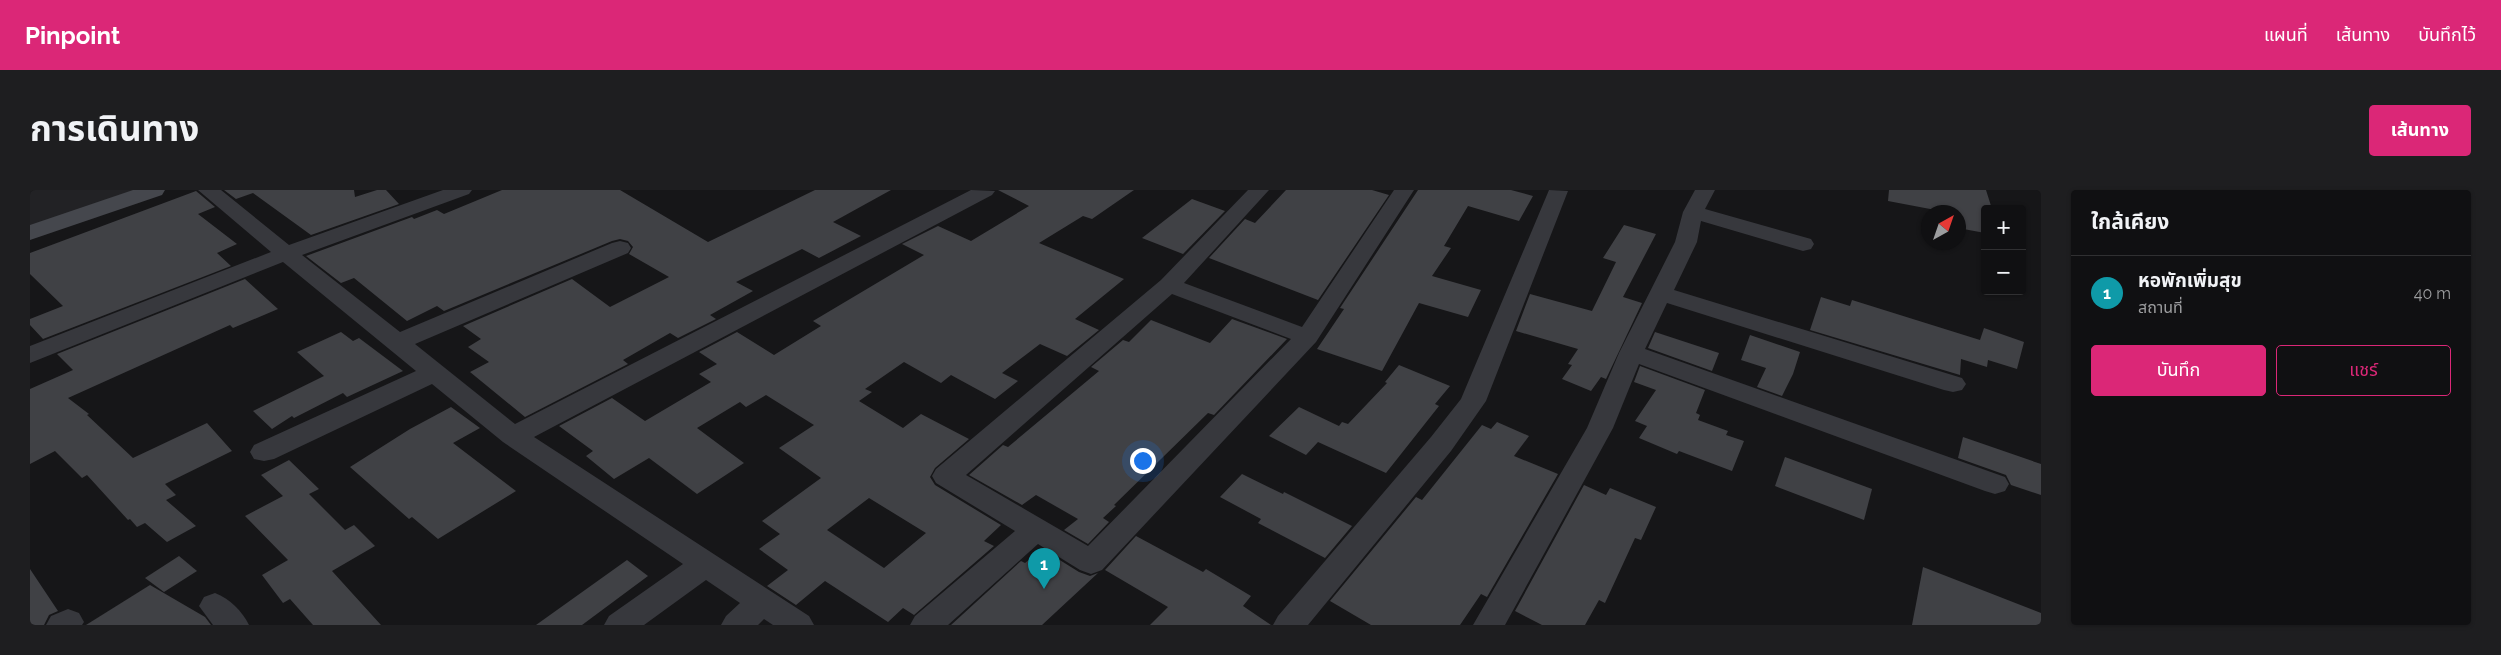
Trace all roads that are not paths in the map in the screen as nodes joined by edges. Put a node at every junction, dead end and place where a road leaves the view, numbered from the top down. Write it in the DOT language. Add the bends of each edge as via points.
graph roads {
  1 [pos="154,190"];
  2 [pos="208,190"];
  3 [pos="462,190"];
  4 [pos="1260,190"];
  5 [pos="1404,190"];
  6 [pos="985,191"];
  7 [pos="1558,191"];
  8 [pos="1699,201"];
  9 [pos="30,233"];
  10 [pos="1803,244"];
  11 [pos="620,248"];
  12 [pos="284,254"];
  13 [pos="1169,285"];
  14 [pos="1659,293"];
  15 [pos="1307,337"];
  16 [pos="398,342"];
  17 [pos="1631,353"];
  18 [pos="30,355"];
  19 [pos="435,372"];
  20 [pos="1953,384"];
  21 [pos="513,436"];
  22 [pos="264,452"];
  23 [pos="1995,484"];
  24 [pos="1036,529"];
  25 [pos="706,564"];
  26 [pos="763,602"];
  27 [pos="620,625"];
  28 [pos="737,625"];
  29 [pos="798,625"];
  30 [pos="926,625"];
  31 [pos="1289,625"];
  32 [pos="1489,625"];
  1 -- 9 [label="main road"];
  2 -- 12 [label="street"];
  3 -- 12 [label="street"];
  4 -- 13 [label="street"];
  5 -- 15 [label="street"];
  6 -- 21 [label="street"];
  7 -- 31 [label="street" via="1473,401 1441,444"];
  8 -- 10 [label="street"];
  8 -- 14 [label="street" via="1686,242"];
  11 -- 16 [label="street"];
  12 -- 16 [label="street"];
  12 -- 18 [label="street"];
  13 -- 15 [label="street"];
  13 -- 24 [label="street" via="946,476"];
  14 -- 17 [label="street"];
  14 -- 20 [label="street"];
  15 -- 24 [label="street" via="1090,562"];
  16 -- 19 [label="street"];
  17 -- 23 [label="street"];
  17 -- 32 [label="street" via="1600,428"];
  19 -- 21 [label="street"];
  19 -- 22 [label="street"];
  21 -- 25 [label="street"];
  24 -- 30 [label="street"];
  25 -- 26 [label="street"];
  25 -- 27 [label="street"];
  26 -- 28 [label="street"];
  26 -- 29 [label="street"];
}
